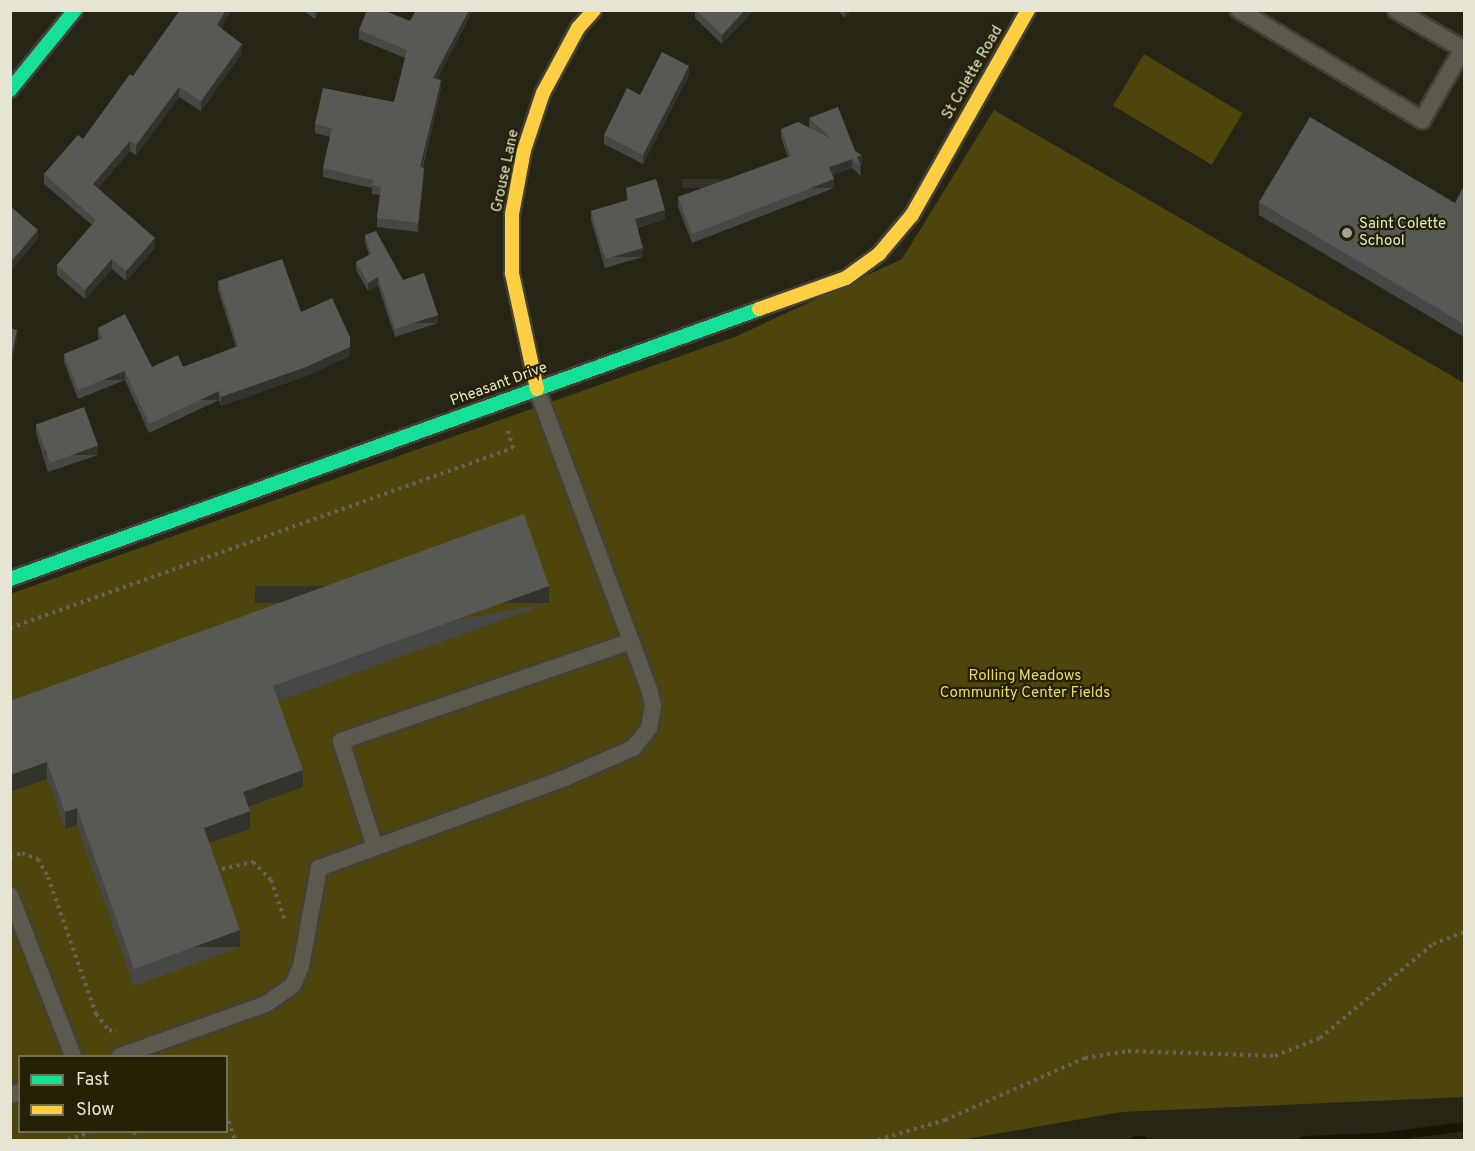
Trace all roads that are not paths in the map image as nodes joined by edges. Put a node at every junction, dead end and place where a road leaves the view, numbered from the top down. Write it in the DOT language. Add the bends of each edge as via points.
graph roads {
  1 [pos="75,10"];
  2 [pos="594,10"];
  3 [pos="1028,10"];
  4 [pos="1239,10"];
  5 [pos="1396,10"];
  6 [pos="1464,48"];
  7 [pos="10,90"];
  8 [pos="946,153"];
  9 [pos="537,389"];
  10 [pos="10,579"];
  11 [pos="631,641"];
  12 [pos="375,847"];
  13 [pos="10,895"];
  14 [pos="73,1055"];
  15 [pos="123,1055"];
  1 -- 7 [label="street"];
  2 -- 9 [label="street, Grouse Lane" via="578,28 543,93 524,150 512,214 512,273"];
  3 -- 8 [label="street, St Colette Road"];
  4 -- 6 [label="lane" via="1422,120"];
  5 -- 6 [label="lane"];
  8 -- 9 [label="street, Pheasant Drive" via="912,214 879,254 846,278"];
  9 -- 10 [label="street, Pheasant Drive"];
  9 -- 11 [label="lane"];
  11 -- 12 [label="lane" via="653,706 649,728 633,748 565,778"];
  11 -- 12 [label="lane" via="341,741"];
  12 -- 15 [label="lane" via="319,868 301,966 293,985 266,1004"];
  13 -- 14 [label="lane"];
}
